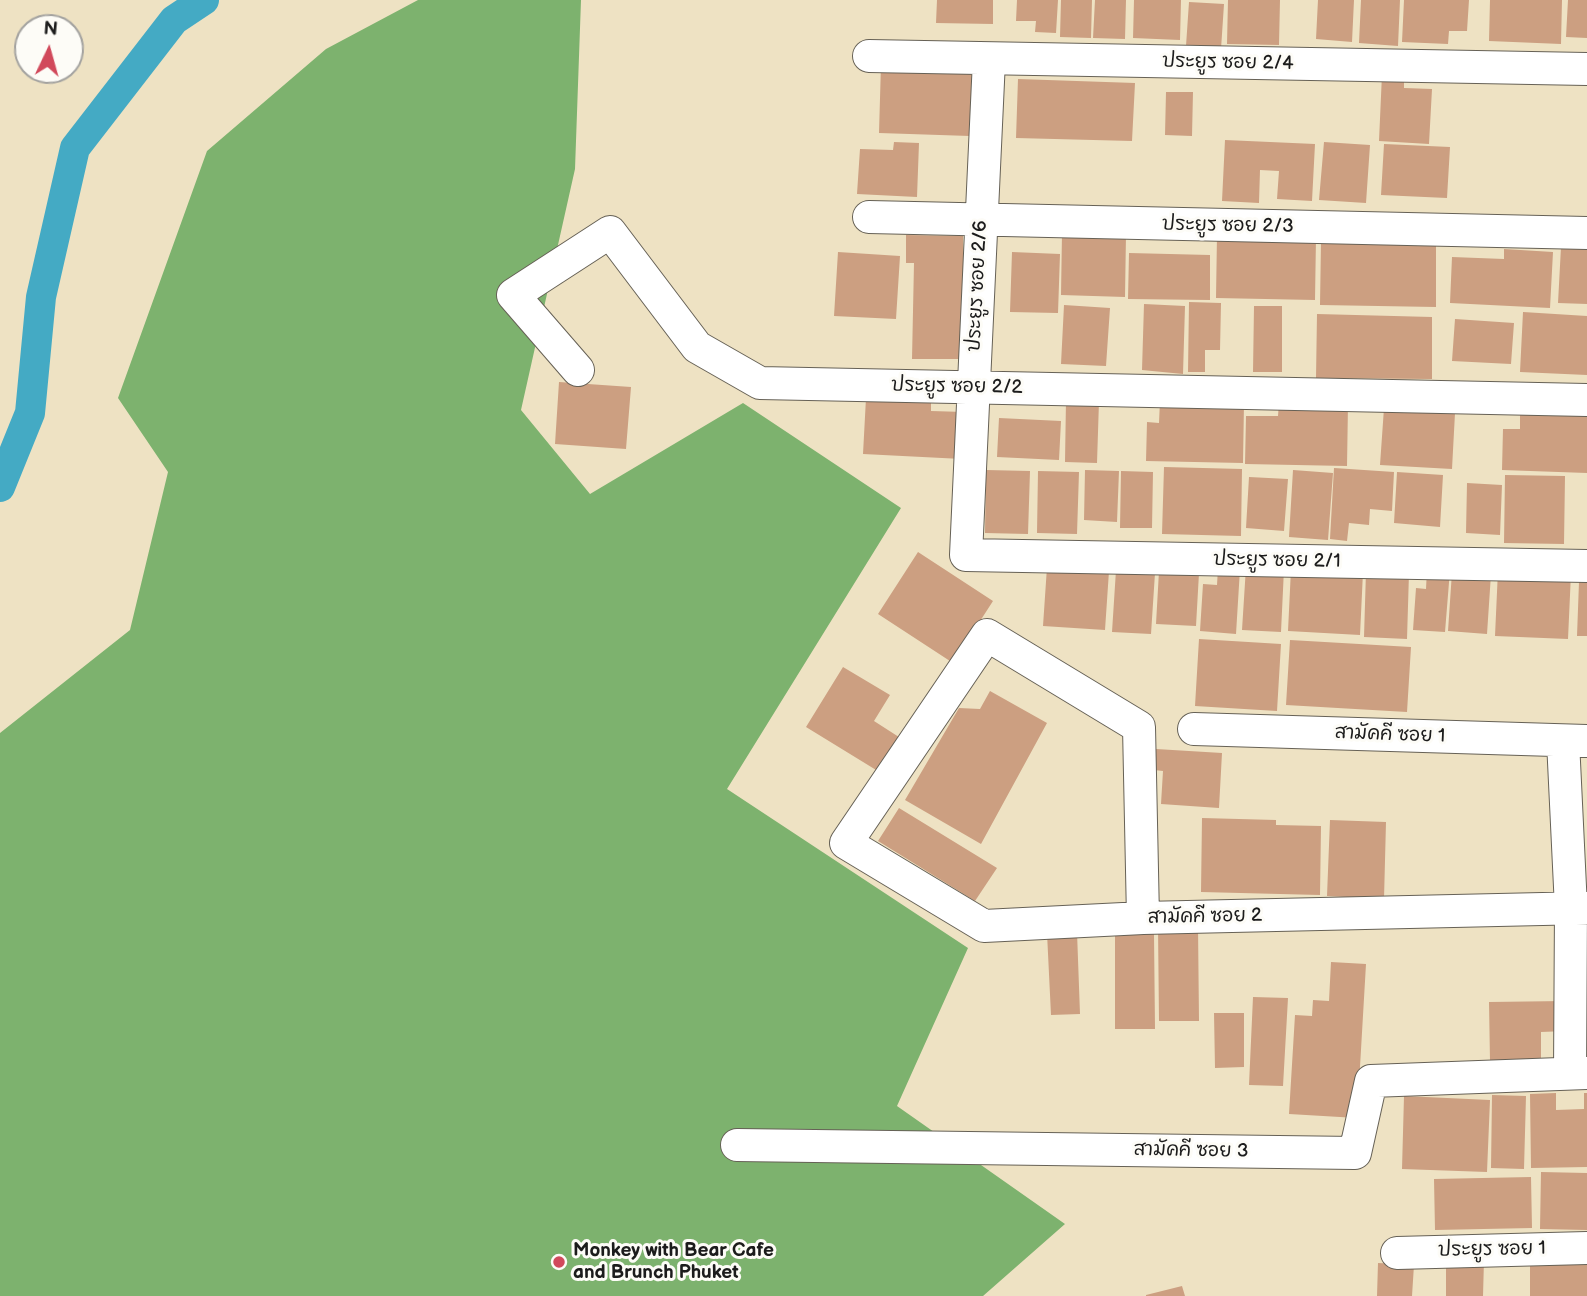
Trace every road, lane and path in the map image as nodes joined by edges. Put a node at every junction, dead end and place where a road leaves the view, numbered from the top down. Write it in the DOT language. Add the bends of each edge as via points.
graph roads {
  1 [pos="869,56"];
  2 [pos="989,60"];
  3 [pos="1587,69"];
  4 [pos="869,217"];
  5 [pos="981,221"];
  6 [pos="1587,233"];
  7 [pos="578,370"];
  8 [pos="972,388"];
  9 [pos="1587,400"];
  10 [pos="966,555"];
  11 [pos="1587,566"];
  12 [pos="1194,729"];
  13 [pos="1575,741"];
  14 [pos="1579,908"];
  15 [pos="1143,918"];
  16 [pos="1579,1073"];
  17 [pos="737,1145"];
  18 [pos="1587,1248"];
  19 [pos="1397,1253"];
  1 -- 2 [label="street, ประยูร ซอย 2/4"];
  2 -- 3 [label="street, ประยูร ซอย 2/4"];
  2 -- 5 [label="street, ประยูร ซอย 2/6"];
  4 -- 5 [label="street, ประยูร ซอย 2/3"];
  5 -- 6 [label="street, ประยูร ซอย 2/3"];
  5 -- 8 [label="street, ประยูร ซอย 2/6"];
  7 -- 8 [label="street, ประยูร ซอย 2/2" via="513,295 610,232 696,347 761,383"];
  8 -- 9 [label="street, ประยูร ซอย 2/2"];
  8 -- 10 [label="street, ประยูร ซอย 2/6"];
  10 -- 11 [label="street, ประยูร ซอย 2/1"];
  12 -- 13 [label="street, สามัคคี ซอย 1"];
  13 -- 14 [label="street"];
  14 -- 15 [label="street, สามัคคี ซอย 2"];
  14 -- 16 [label="street"];
  15 -- 15 [label="street, สามัคคี ซอย 2" via="984,926 846,843 986,635 1139,727"];
  16 -- 17 [label="street, สามัคคี ซอย 3" via="1371,1081 1355,1153"];
  18 -- 19 [label="street, ประยูร ซอย 1"];
}
